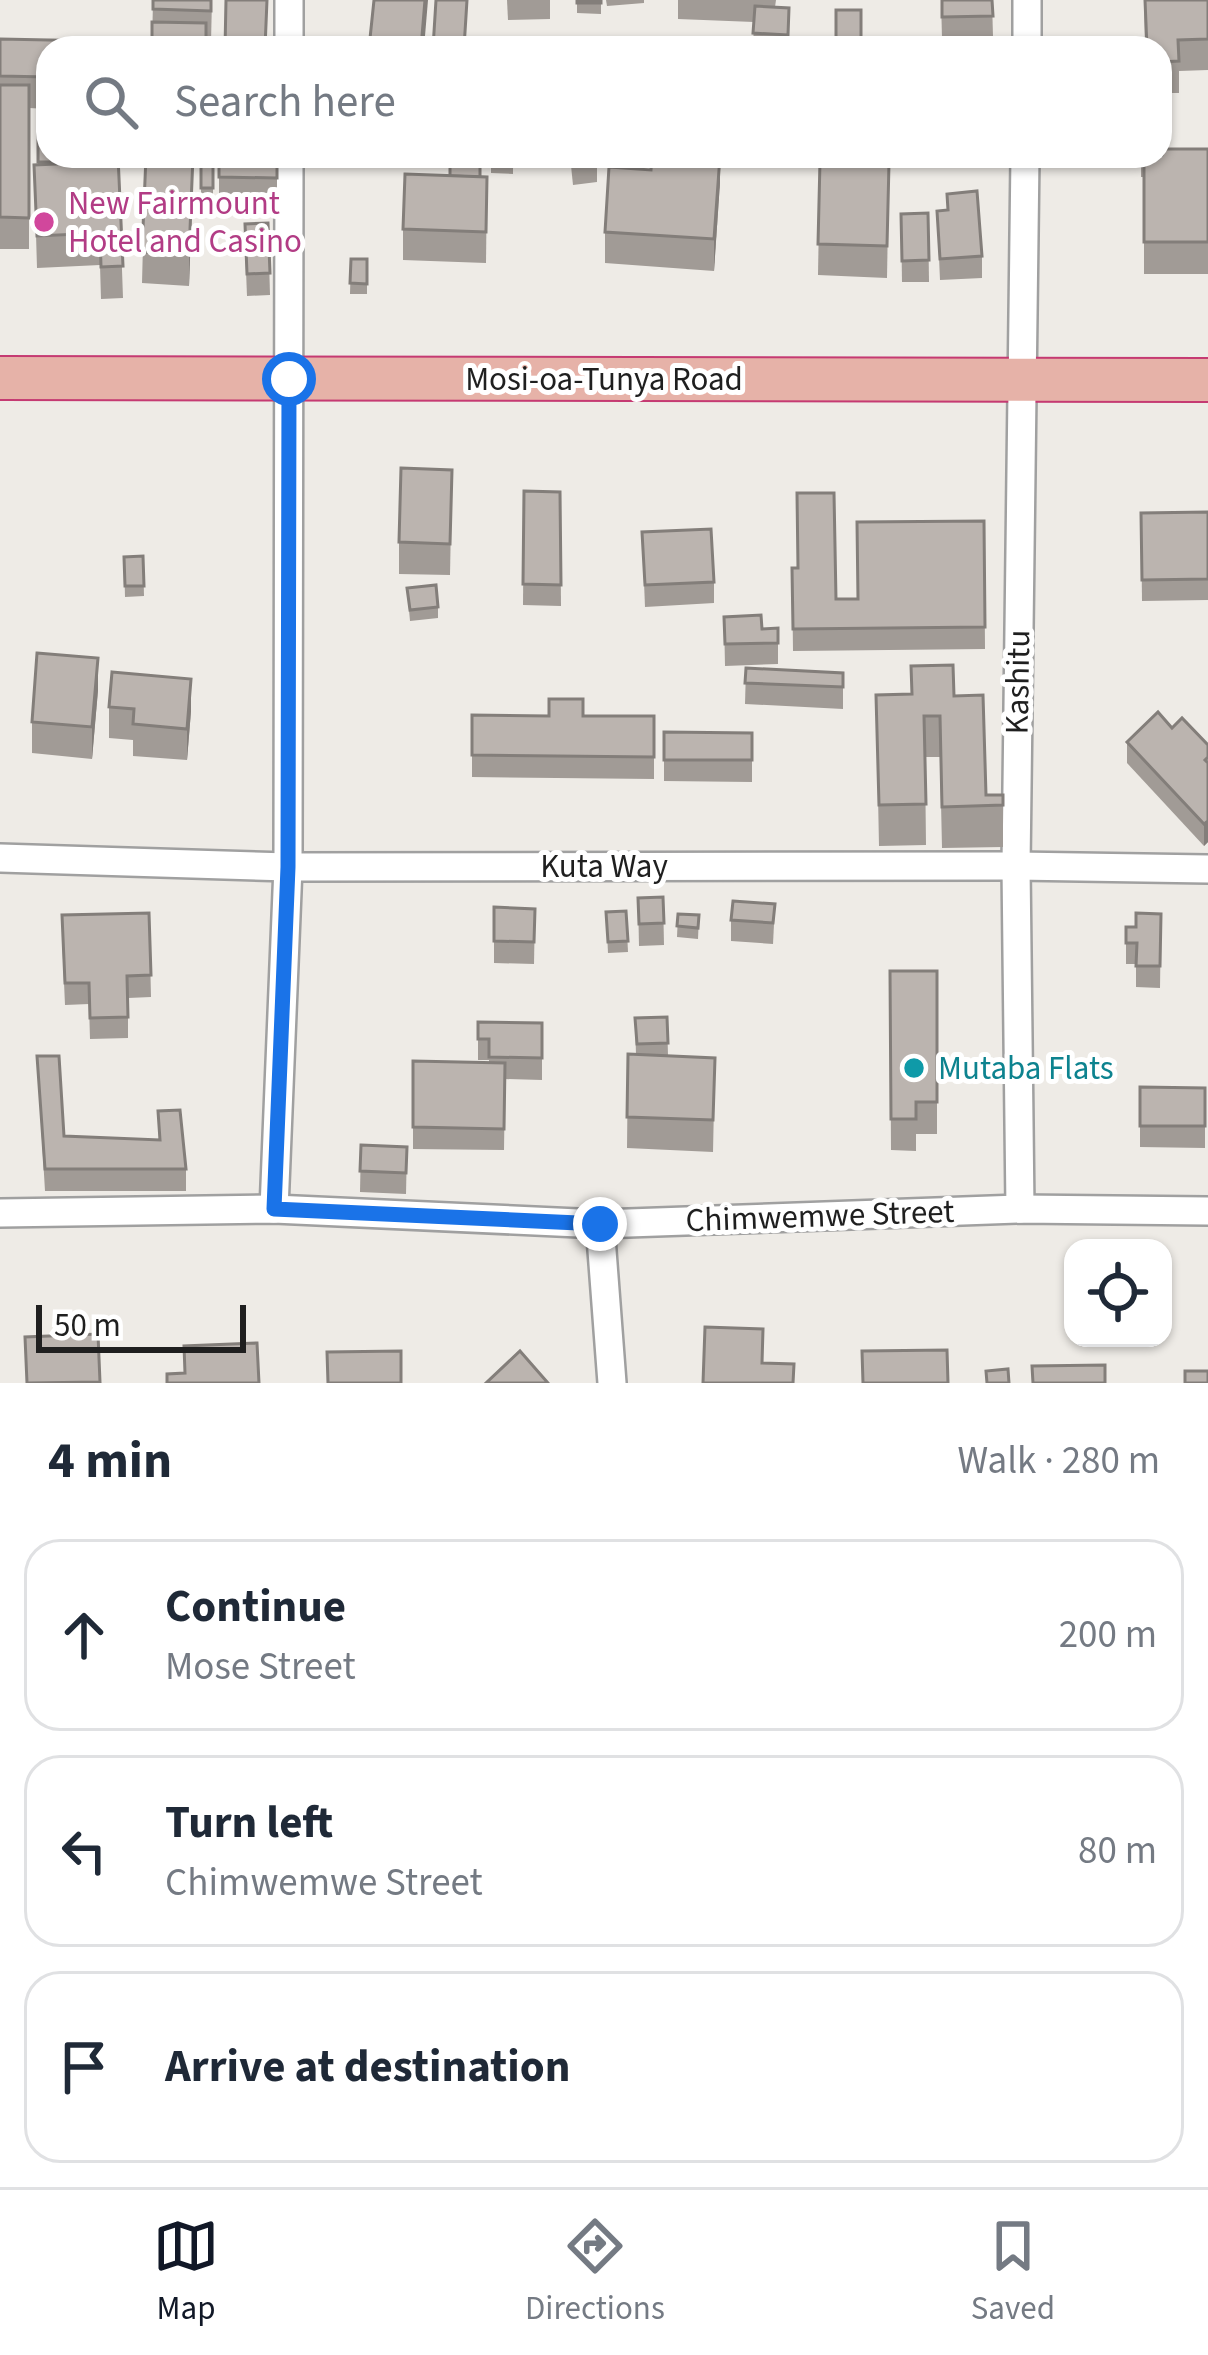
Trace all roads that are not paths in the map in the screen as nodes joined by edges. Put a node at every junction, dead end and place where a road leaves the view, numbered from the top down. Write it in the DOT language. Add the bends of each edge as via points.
graph roads {
  1 [pos="289,0"];
  2 [pos="1027,0"];
  3 [pos="289,36"];
  4 [pos="1027,36"];
  5 [pos="289,168"];
  6 [pos="1025,168"];
  7 [pos="0,378"];
  8 [pos="1022,378"];
  9 [pos="289,379"];
  10 [pos="1208,380"];
  11 [pos="0,858"];
  12 [pos="1016,866"];
  13 [pos="288,867"];
  14 [pos="1208,869"];
  15 [pos="274,1209"];
  16 [pos="1020,1209"];
  17 [pos="1208,1211"];
  18 [pos="0,1214"];
  19 [pos="600,1224"];
  20 [pos="612,1383"];
  1 -- 3 [label="street"];
  2 -- 4 [label="street"];
  5 -- 9 [label="street"];
  6 -- 8 [label="street, Kashitu"];
  7 -- 9 [label="highway, Mosi-oa-Tunya Road"];
  8 -- 9 [label="highway, Mosi-oa-Tunya Road"];
  8 -- 10 [label="highway, Mosi-oa-Tunya Road"];
  8 -- 12 [label="street, Kashitu"];
  9 -- 13 [label="street"];
  11 -- 13 [label="street, Kuta Way"];
  12 -- 13 [label="street, Kuta Way"];
  12 -- 14 [label="street, Kuta Way"];
  12 -- 16 [label="street, Kashitu"];
  13 -- 15 [label="street"];
  15 -- 18 [label="street, Chimwemwe Street"];
  15 -- 19 [label="street, Chimwemwe Street"];
  16 -- 17 [label="street, Chimwemwe Street"];
  16 -- 19 [label="street, Chimwemwe Street"];
  19 -- 20 [label="street"];
}
